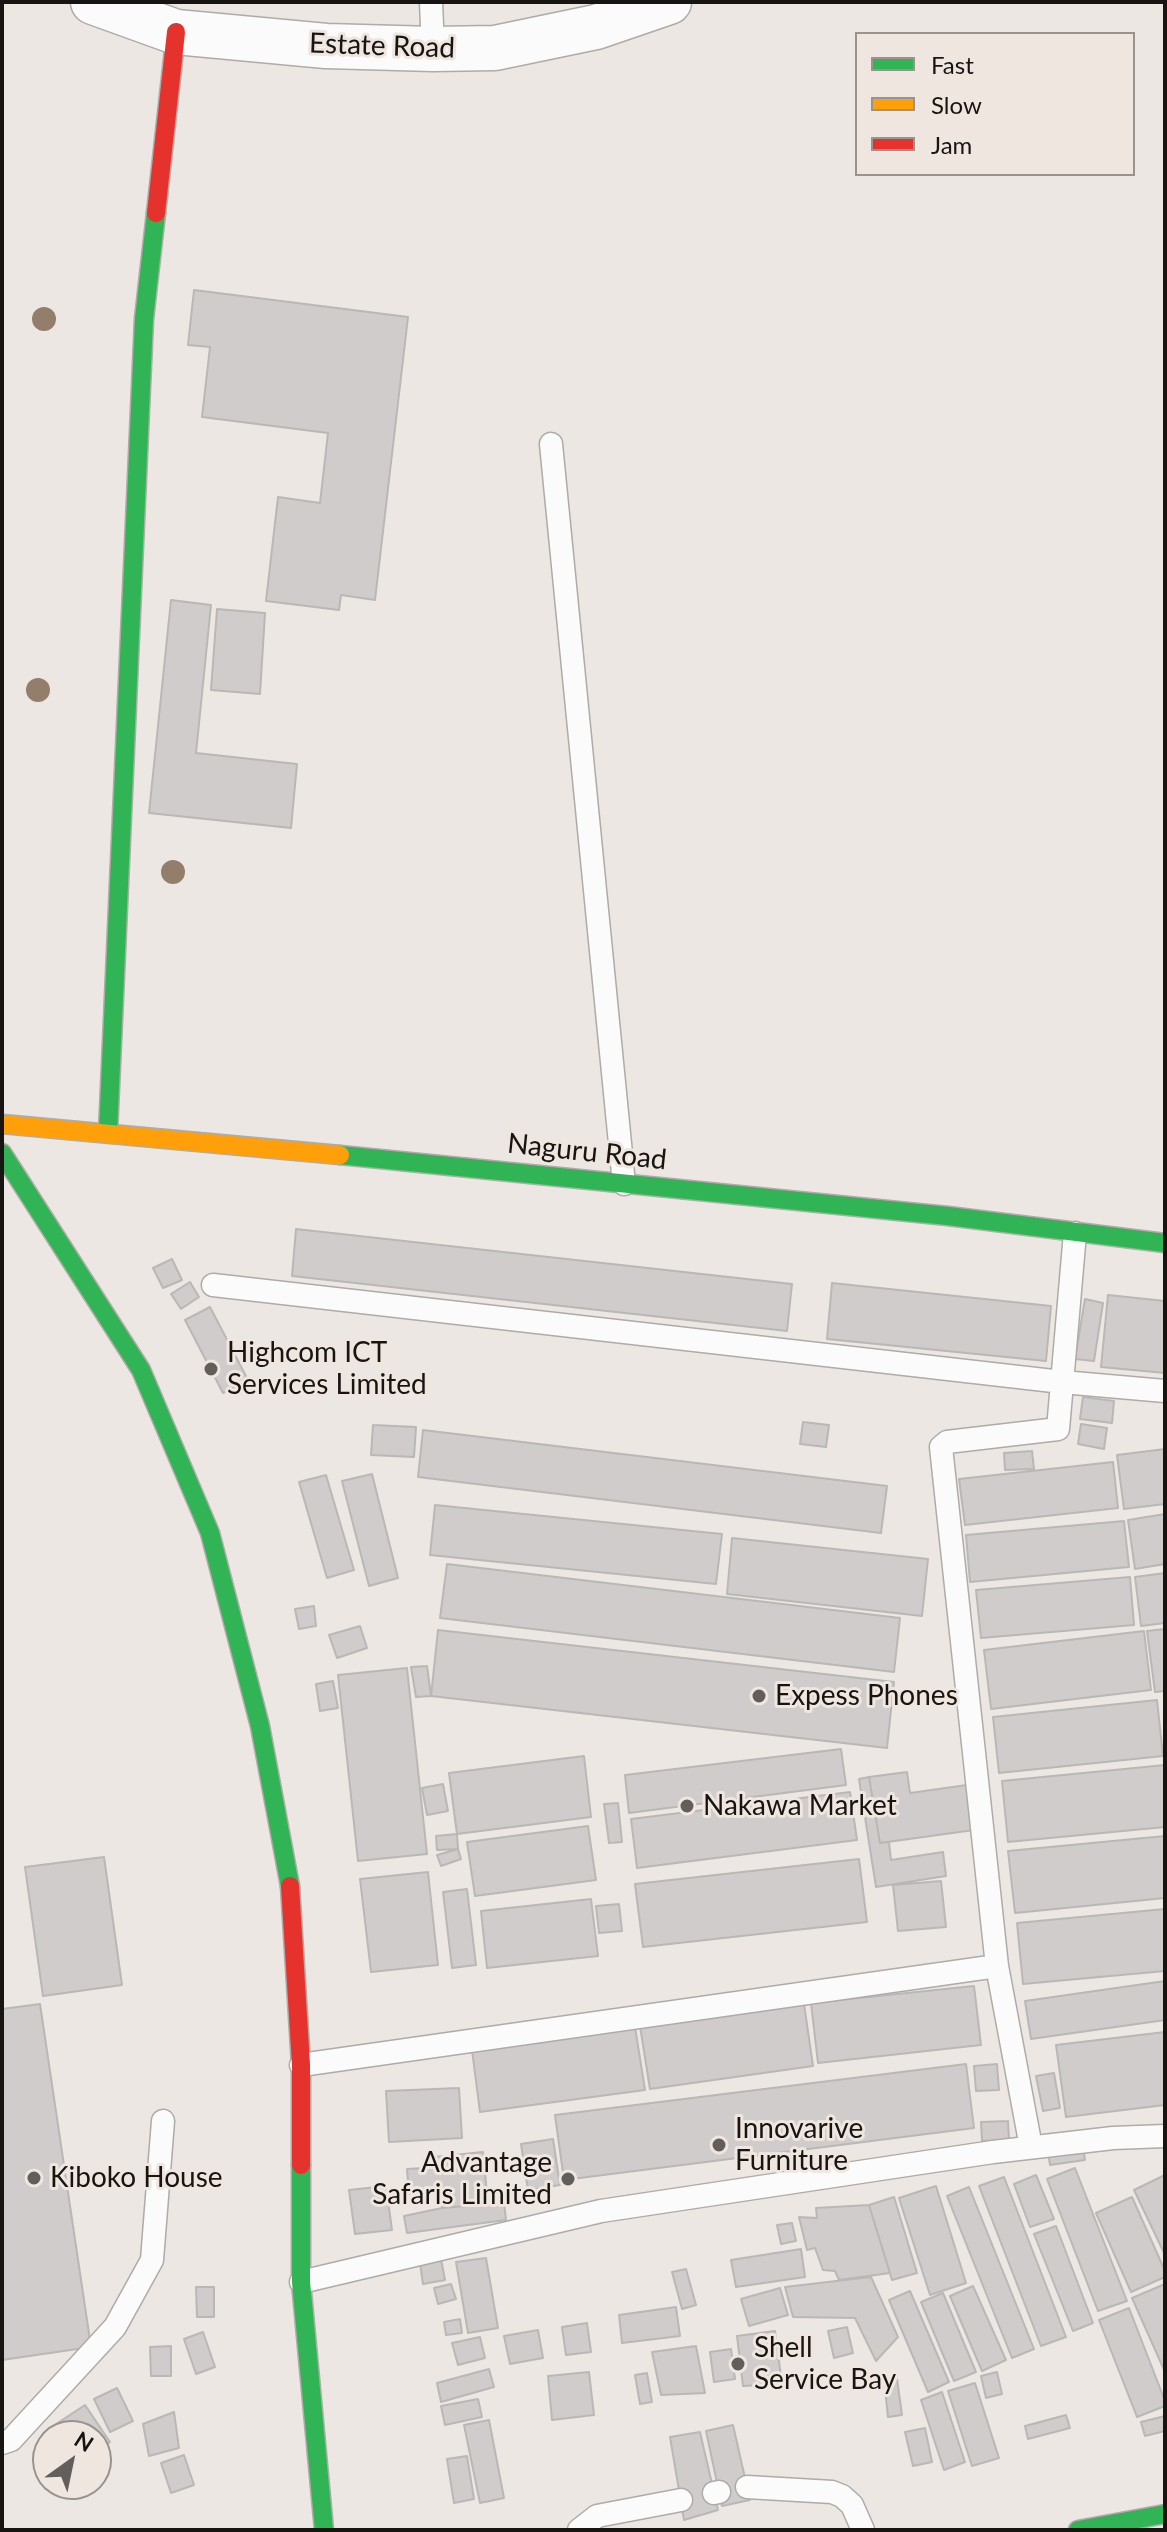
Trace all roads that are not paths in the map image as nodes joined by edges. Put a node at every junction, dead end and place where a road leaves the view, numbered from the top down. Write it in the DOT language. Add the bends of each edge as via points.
graph roads {
  1 [pos="93,2"];
  2 [pos="431,2"];
  3 [pos="669,2"];
  4 [pos="176,32"];
  5 [pos="433,49"];
  6 [pos="551,444"];
  7 [pos="2,1124"];
  8 [pos="108,1132"];
  9 [pos="2,1153"];
  10 [pos="624,1184"];
  11 [pos="1075,1233"];
  12 [pos="1165,1243"];
  13 [pos="213,1285"];
  14 [pos="1062,1382"];
  15 [pos="1165,1391"];
  16 [pos="997,1966"];
  17 [pos="301,2065"];
  18 [pos="163,2121"];
  19 [pos="1165,2136"];
  20 [pos="1031,2147"];
  21 [pos="301,2282"];
  22 [pos="2,2443"];
  23 [pos="747,2487"];
  24 [pos="681,2500"];
  25 [pos="1165,2514"];
  26 [pos="324,2530"];
  27 [pos="579,2530"];
  28 [pos="863,2530"];
  29 [pos="1078,2530"];
  1 -- 4 [label="street, Estate Road"];
  2 -- 5 [label="lane"];
  3 -- 5 [label="street, Estate Road" via="596,27 495,48"];
  4 -- 5 [label="street, Estate Road" via="326,46"];
  4 -- 8 [label="main road" via="144,319"];
  6 -- 10 [label="lane"];
  7 -- 8 [label="main road, Naguru Road"];
  8 -- 10 [label="main road, Naguru Road"];
  9 -- 17 [label="main road" via="141,1370 210,1533 260,1726 290,1887"];
  10 -- 11 [label="main road, Naguru Road"];
  11 -- 12 [label="main road, Naguru Road"];
  11 -- 14 [label="lane"];
  13 -- 14 [label="lane"];
  14 -- 15 [label="lane"];
  14 -- 16 [label="lane" via="1058,1429 947,1442 941,1447"];
  16 -- 17 [label="lane"];
  16 -- 20 [label="lane"];
  17 -- 21 [label="main road"];
  18 -- 22 [label="lane" via="152,2260 115,2327 11,2440"];
  19 -- 20 [label="lane"];
  20 -- 21 [label="lane" via="601,2211"];
  21 -- 26 [label="main road"];
  23 -- 28 [label="lane" via="832,2492 852,2505"];
  24 -- 27 [label="lane" via="597,2516"];
  25 -- 29 [label="main road"];
}
